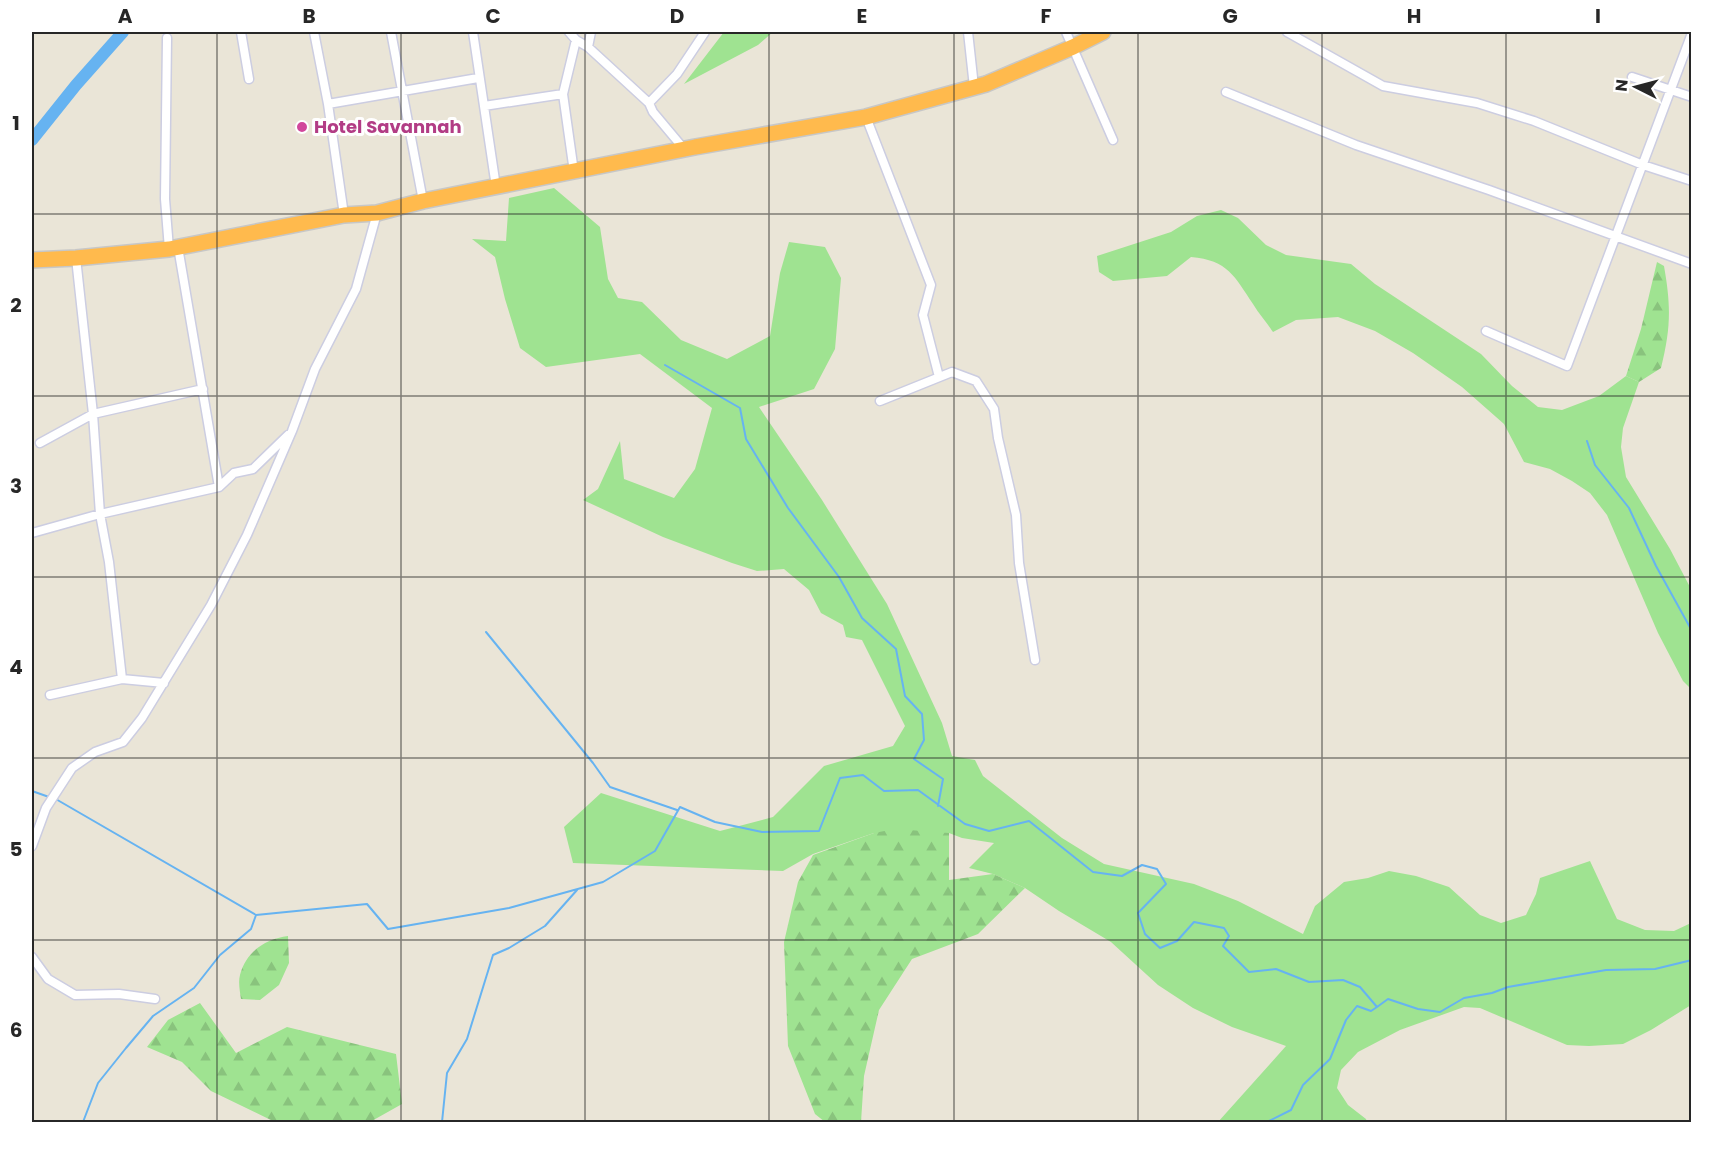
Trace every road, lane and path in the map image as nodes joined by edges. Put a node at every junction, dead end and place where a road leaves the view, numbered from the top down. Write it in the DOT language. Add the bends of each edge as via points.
graph roads {
  1 [pos="241,32"];
  2 [pos="314,32"];
  3 [pos="391,32"];
  4 [pos="473,32"];
  5 [pos="569,32"];
  6 [pos="591,32"];
  7 [pos="705,32"];
  8 [pos="968,32"];
  9 [pos="1066,32"];
  10 [pos="1103,32"];
  11 [pos="1287,32"];
  12 [pos="1692,33"];
  13 [pos="167,38"];
  14 [pos="576,40"];
  15 [pos="588,47"];
  16 [pos="1073,47"];
  17 [pos="1632,77"];
  18 [pos="478,78"];
  19 [pos="249,79"];
  20 [pos="974,87"];
  21 [pos="401,91"];
  22 [pos="1671,91"];
  23 [pos="1226,92"];
  24 [pos="563,94"];
  25 [pos="1692,97"];
  26 [pos="649,103"];
  27 [pos="328,104"];
  28 [pos="484,106"];
  29 [pos="866,117"];
  30 [pos="1113,140"];
  31 [pos="684,150"];
  32 [pos="1643,165"];
  33 [pos="574,172"];
  34 [pos="1692,181"];
  35 [pos="495,187"];
  36 [pos="423,201"];
  37 [pos="377,213"];
  38 [pos="344,215"];
  39 [pos="1615,237"];
  40 [pos="174,248"];
  41 [pos="76,258"];
  42 [pos="32,260"];
  43 [pos="1692,264"];
  44 [pos="1486,331"];
  45 [pos="939,377"];
  46 [pos="203,389"];
  47 [pos="880,401"];
  48 [pos="93,414"];
  49 [pos="292,431"];
  50 [pos="40,442"];
  51 [pos="219,487"];
  52 [pos="100,514"];
  53 [pos="32,533"];
  54 [pos="1035,660"];
  55 [pos="122,679"];
  56 [pos="164,683"];
  57 [pos="50,694"];
  58 [pos="32,846"];
  59 [pos="32,957"];
  60 [pos="154,999"];
  1 -- 19 [label="street"];
  2 -- 27 [label="street"];
  3 -- 21 [label="street"];
  4 -- 18 [label="street"];
  5 -- 14 [label="street"];
  6 -- 15 [label="street"];
  7 -- 26 [label="street" via="677,74"];
  8 -- 20 [label="street"];
  9 -- 16 [label="street"];
  10 -- 16 [label="highway"];
  11 -- 32 [label="street" via="1383,86 1477,103 1534,121"];
  12 -- 22 [label="street"];
  13 -- 40 [label="street" via="165,199"];
  14 -- 15 [label="street"];
  14 -- 24 [label="street"];
  15 -- 26 [label="street"];
  16 -- 20 [label="highway"];
  16 -- 30 [label="street"];
  17 -- 22 [label="street"];
  18 -- 21 [label="street"];
  18 -- 28 [label="street"];
  20 -- 29 [label="highway"];
  21 -- 27 [label="street"];
  21 -- 36 [label="street"];
  22 -- 25 [label="street"];
  22 -- 32 [label="street"];
  23 -- 39 [label="street" via="1356,145 1489,189"];
  24 -- 28 [label="street"];
  24 -- 33 [label="street"];
  26 -- 31 [label="street"];
  27 -- 38 [label="street"];
  28 -- 35 [label="street"];
  29 -- 31 [label="highway"];
  29 -- 45 [label="street" via="932,285 923,315"];
  31 -- 33 [label="highway"];
  32 -- 34 [label="street"];
  32 -- 39 [label="street"];
  33 -- 35 [label="highway"];
  35 -- 36 [label="highway"];
  36 -- 37 [label="highway"];
  37 -- 38 [label="highway"];
  37 -- 49 [label="street" via="356,289 315,369"];
  38 -- 40 [label="highway"];
  39 -- 43 [label="street"];
  39 -- 44 [label="street" via="1568,366"];
  40 -- 41 [label="highway"];
  40 -- 46 [label="street"];
  41 -- 42 [label="highway"];
  41 -- 48 [label="street"];
  45 -- 47 [label="street"];
  45 -- 54 [label="street" via="952,372 976,381 993,409 1016,515 1019,563"];
  46 -- 48 [label="street"];
  46 -- 51 [label="street"];
  48 -- 50 [label="street"];
  48 -- 52 [label="street"];
  49 -- 51 [label="street" via="252,469 234,473"];
  49 -- 56 [label="street" via="247,535"];
  51 -- 52 [label="street"];
  52 -- 53 [label="street"];
  52 -- 55 [label="street"];
  55 -- 56 [label="street"];
  55 -- 57 [label="street"];
  56 -- 58 [label="street" via="123,742 95,752 72,768 46,808"];
  59 -- 60 [label="street" via="48,979 75,995 119,994"];
}
